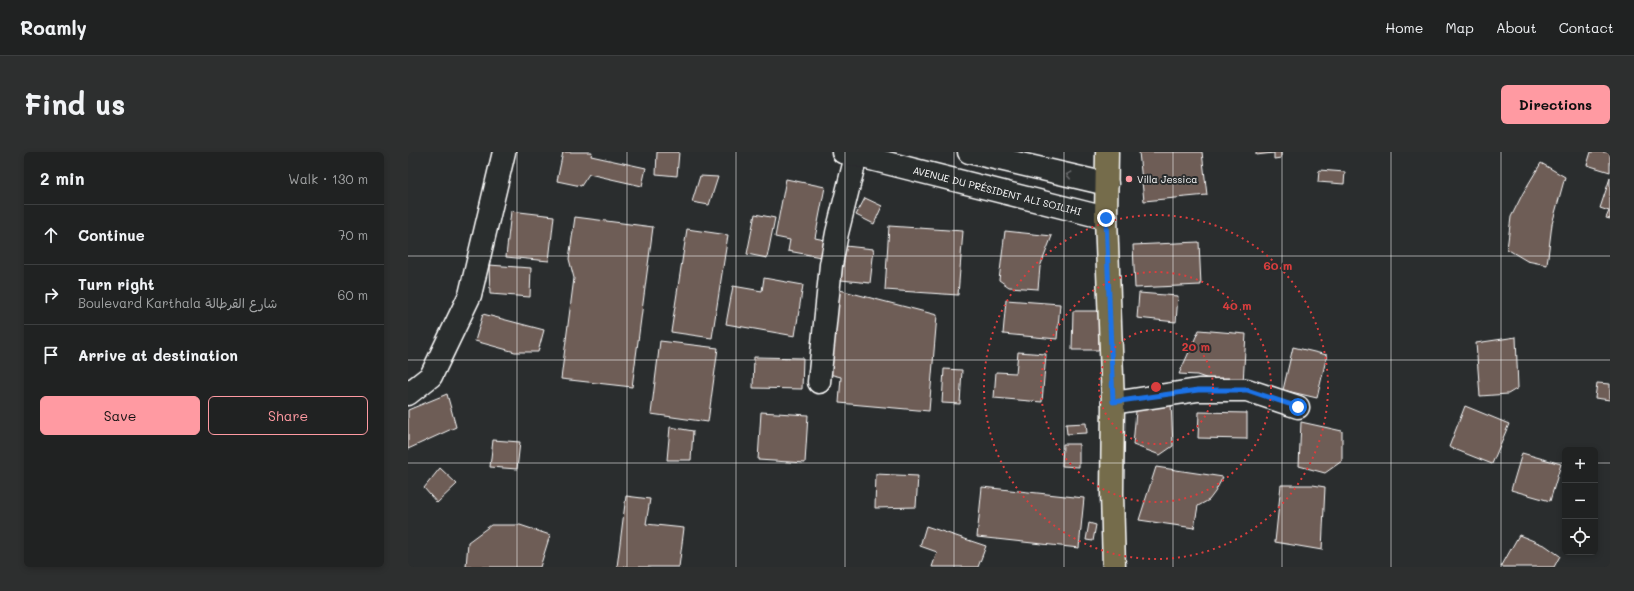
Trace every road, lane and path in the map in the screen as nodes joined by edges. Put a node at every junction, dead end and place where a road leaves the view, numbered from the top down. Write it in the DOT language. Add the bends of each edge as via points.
graph roads {
  1 [pos="504,152"];
  2 [pos="970,152"];
  3 [pos="1107,152"];
  4 [pos="852,153"];
  5 [pos="1107,184"];
  6 [pos="1106,218"];
  7 [pos="819,382"];
  8 [pos="408,394"];
  9 [pos="1113,402"];
  10 [pos="1298,407"];
  11 [pos="1113,565"];
  1 -- 8 [label="street" via="470,295 431,376"];
  5 -- 2 [label="street, one-way"];
  3 -- 5 [label="main road"];
  4 -- 6 [label="street, AVENUE DU PRÉSIDENT ALI SOILIHI"];
  4 -- 7 [label="street" via="828,283"];
  5 -- 6 [label="main road"];
  6 -- 9 [label="main road"];
  9 -- 10 [label="street" via="1198,390 1247,390"];
  9 -- 11 [label="main road"];
}
